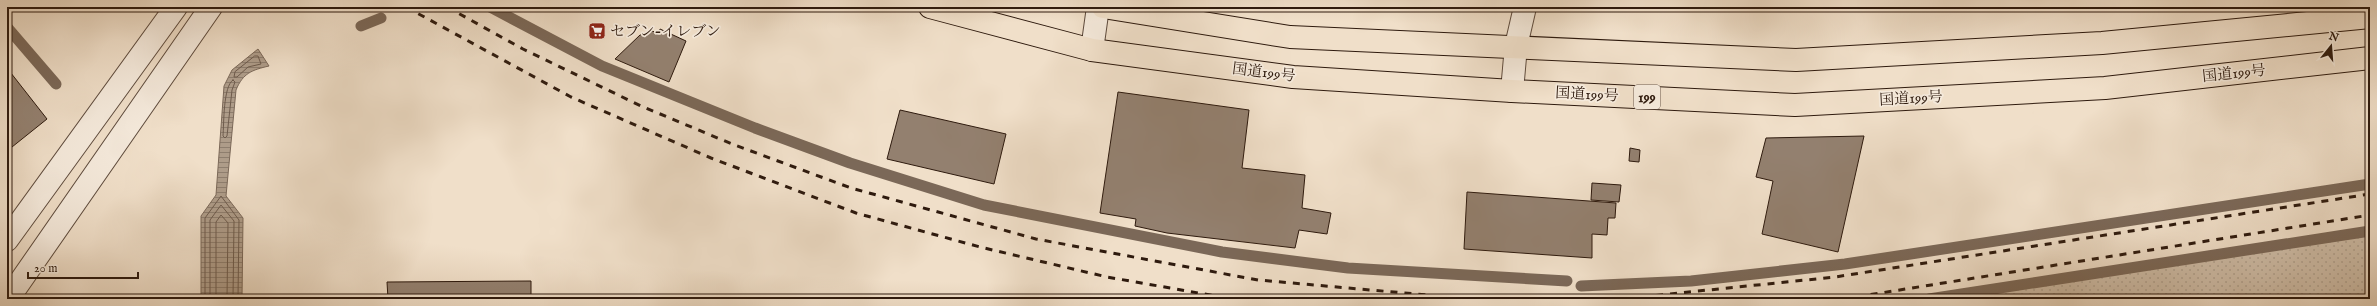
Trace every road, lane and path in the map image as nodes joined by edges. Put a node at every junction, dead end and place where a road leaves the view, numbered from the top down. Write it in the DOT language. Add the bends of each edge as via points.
graph roads {
  1 [pos="176,7"];
  2 [pos="211,7"];
  3 [pos="930,7"];
  4 [pos="1098,7"];
  5 [pos="1103,7"];
  6 [pos="1525,7"];
  7 [pos="2370,9"];
  8 [pos="2370,17"];
  9 [pos="2370,26"];
  10 [pos="1516,46"];
  11 [pos="1092,50"];
  12 [pos="2370,58"];
  13 [pos="1512,91"];
  14 [pos="7,240"];
  15 [pos="8,299"];
  1 -- 14 [label="street"];
  2 -- 15 [label="street"];
  3 -- 11 [label="highway, 国道199号 / 199"];
  4 -- 11 [label="street"];
  5 -- 10 [label="highway" via="1290,37"];
  6 -- 10 [label="street"];
  7 -- 8 [label="street"];
  8 -- 9 [label="street"];
  8 -- 10 [label="highway" via="2102,43 1796,60"];
  10 -- 13 [label="street"];
  11 -- 13 [label="highway, 国道199号 / 199" via="1293,76"];
  12 -- 13 [label="highway, 国道199号 / 199" via="2105,88 1795,105"];
}
